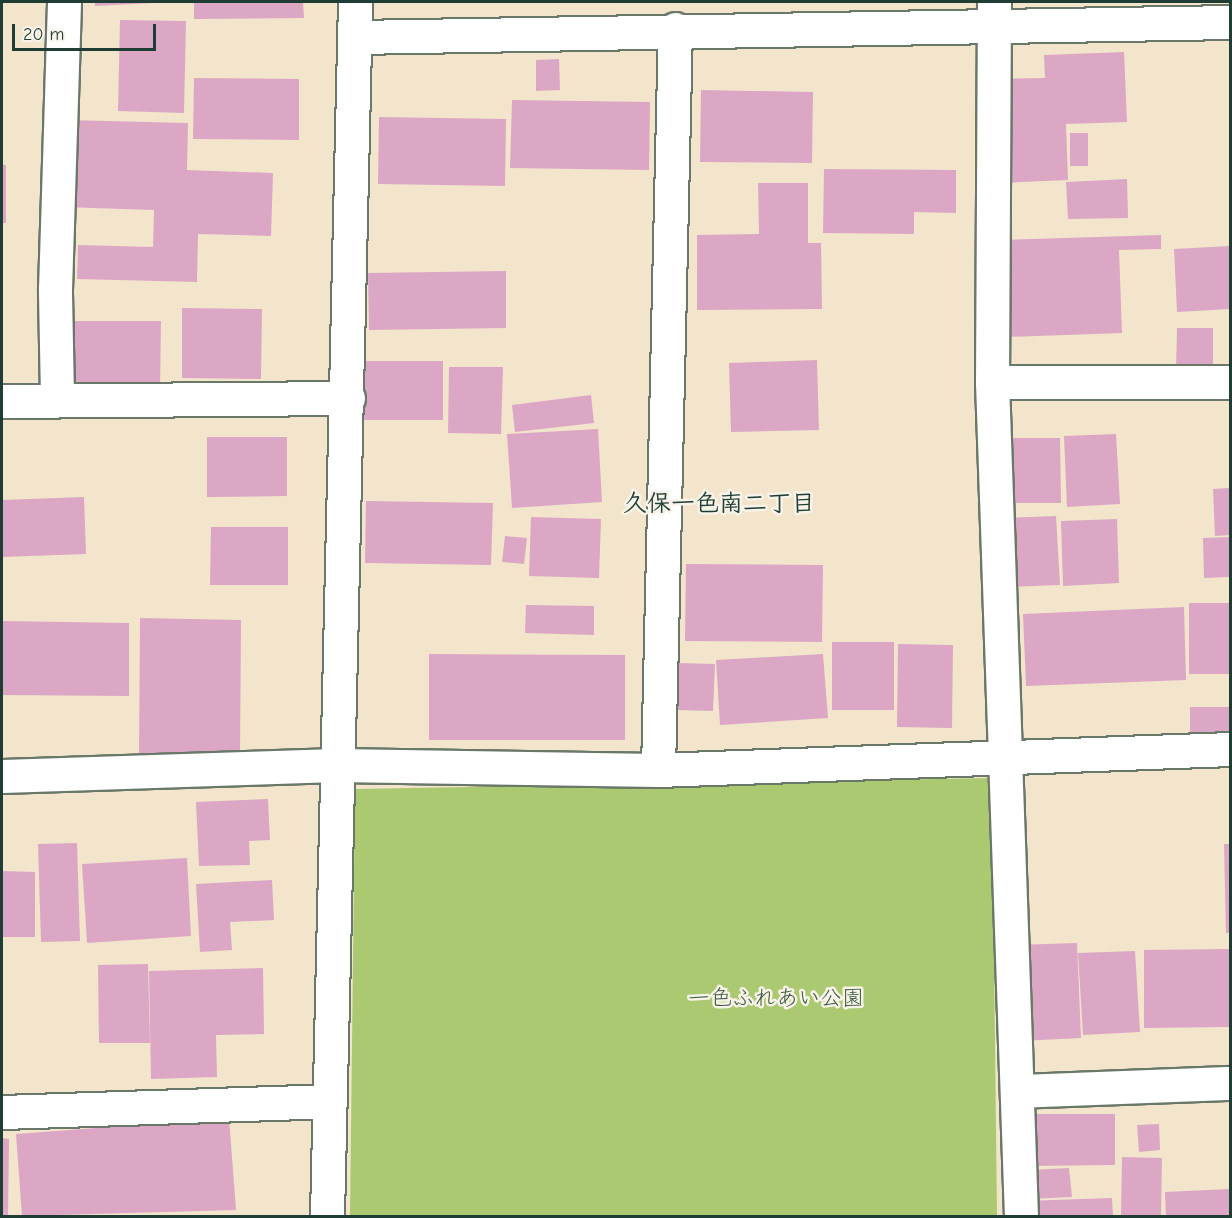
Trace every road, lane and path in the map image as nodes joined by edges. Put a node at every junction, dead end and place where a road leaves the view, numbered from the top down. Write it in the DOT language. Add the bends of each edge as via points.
graph roads {
  1 [pos="64,2"];
  2 [pos="356,2"];
  3 [pos="994,14"];
  4 [pos="1230,22"];
  5 [pos="675,29"];
  6 [pos="355,37"];
  7 [pos="992,382"];
  8 [pos="1230,382"];
  9 [pos="57,397"];
  10 [pos="348,398"];
  11 [pos="2,401"];
  12 [pos="1230,749"];
  13 [pos="1006,753"];
  14 [pos="336,765"];
  15 [pos="658,770"];
  16 [pos="2,776"];
  17 [pos="1230,1083"];
  18 [pos="1018,1091"];
  19 [pos="328,1101"];
  20 [pos="2,1112"];
  21 [pos="327,1216"];
  22 [pos="1021,1216"];
  1 -- 9 [label="street" via="55,289"];
  2 -- 6 [label="street"];
  3 -- 4 [label="street"];
  3 -- 5 [label="street"];
  3 -- 7 [label="street"];
  5 -- 6 [label="street"];
  5 -- 15 [label="street"];
  6 -- 10 [label="street"];
  7 -- 8 [label="street"];
  7 -- 13 [label="street"];
  9 -- 10 [label="street"];
  9 -- 11 [label="street"];
  10 -- 14 [label="street"];
  12 -- 13 [label="street"];
  13 -- 15 [label="street"];
  13 -- 18 [label="street"];
  14 -- 15 [label="street"];
  14 -- 16 [label="street"];
  14 -- 19 [label="street"];
  17 -- 18 [label="street"];
  18 -- 22 [label="street"];
  19 -- 20 [label="street"];
  19 -- 21 [label="street"];
}
